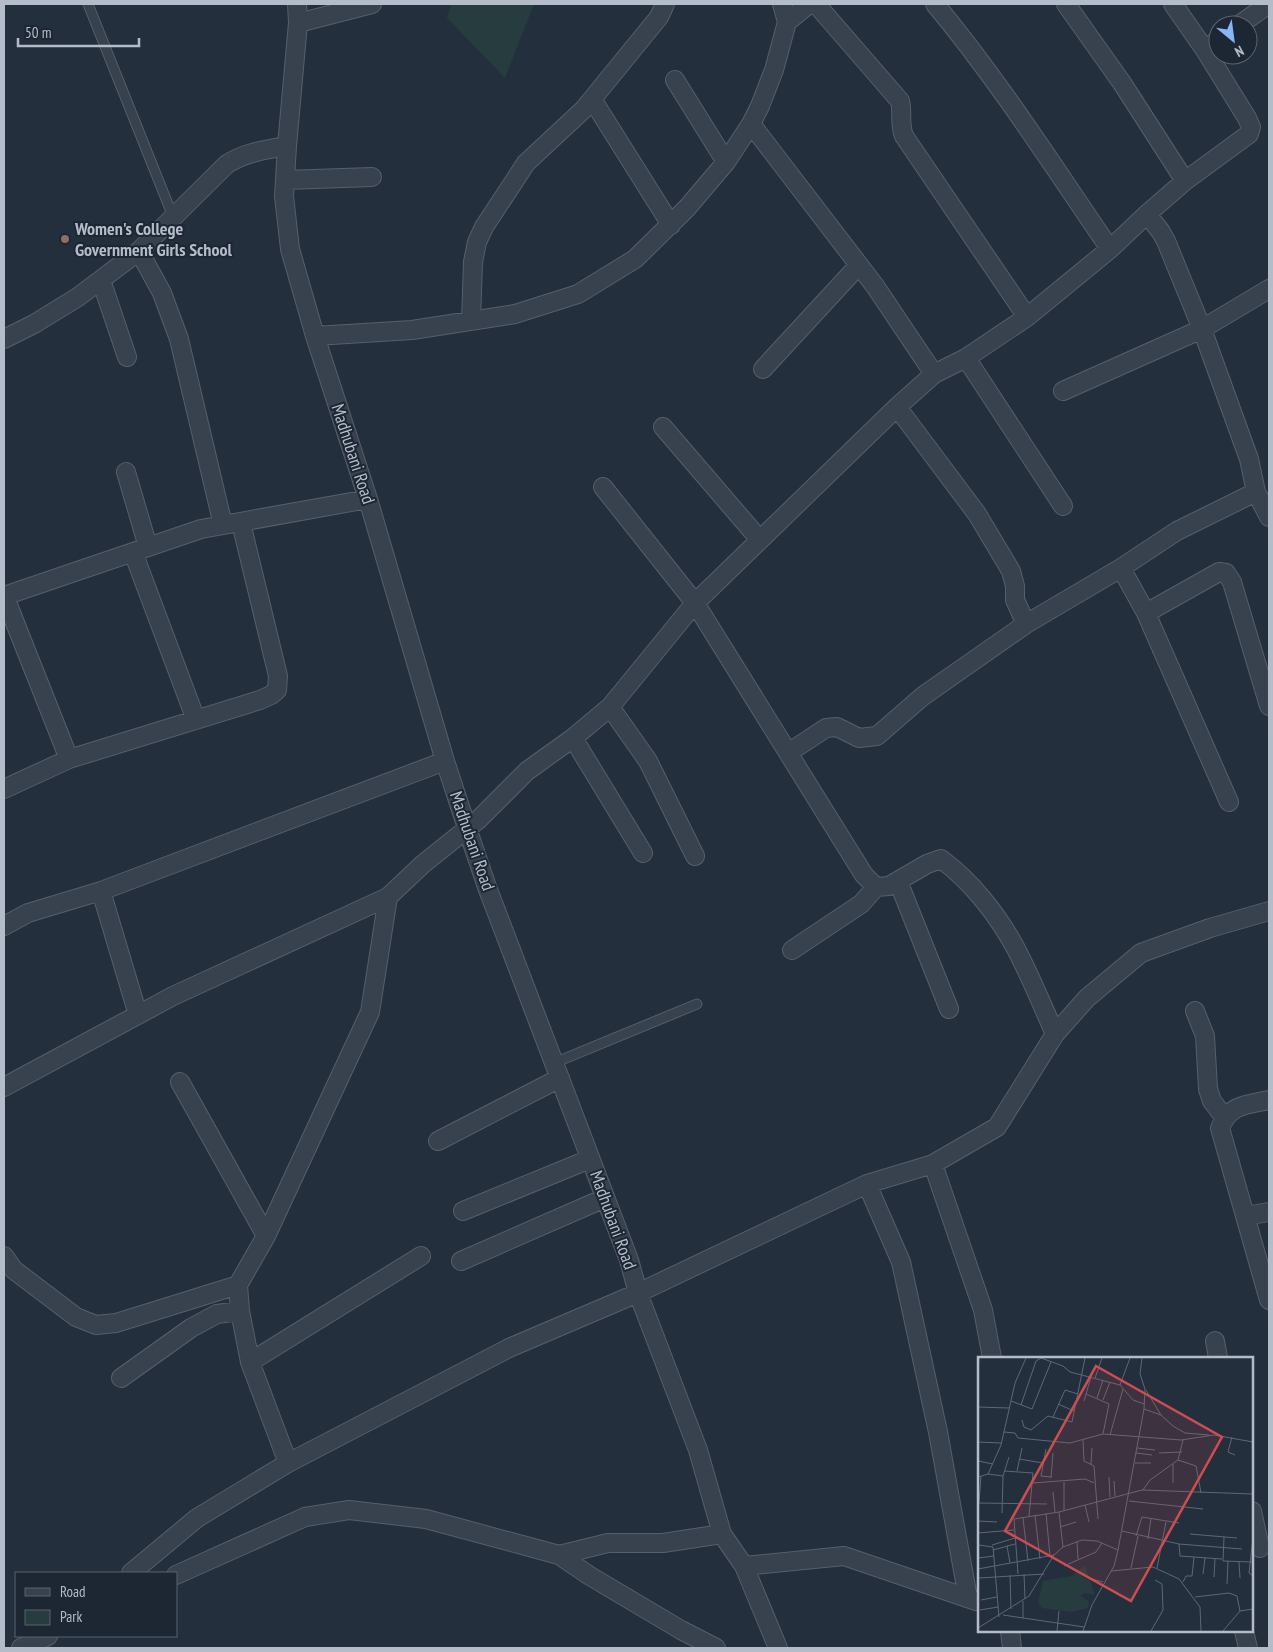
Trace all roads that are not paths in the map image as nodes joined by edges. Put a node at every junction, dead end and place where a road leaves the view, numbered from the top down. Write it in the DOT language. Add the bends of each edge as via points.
graph roads {
  1 [pos="88,4"];
  2 [pos="297,4"];
  3 [pos="372,4"];
  4 [pos="664,4"];
  5 [pos="782,4"];
  6 [pos="810,4"];
  7 [pos="816,4"];
  8 [pos="935,4"];
  9 [pos="1066,4"];
  10 [pos="1173,4"];
  11 [pos="1269,4"];
  12 [pos="1253,15"];
  13 [pos="787,22"];
  14 [pos="298,23"];
  15 [pos="1208,42"];
  16 [pos="1221,65"];
  17 [pos="675,80"];
  18 [pos="592,99"];
  19 [pos="751,124"];
  20 [pos="286,146"];
  21 [pos="726,162"];
  22 [pos="372,177"];
  23 [pos="285,180"];
  24 [pos="1185,181"];
  25 [pos="1147,214"];
  26 [pos="174,218"];
  27 [pos="671,224"];
  28 [pos="1110,249"];
  29 [pos="139,251"];
  30 [pos="858,266"];
  31 [pos="101,280"];
  32 [pos="1269,289"];
  33 [pos="1028,317"];
  34 [pos="471,321"];
  35 [pos="1202,329"];
  36 [pos="314,336"];
  37 [pos="4,339"];
  38 [pos="127,357"];
  39 [pos="966,358"];
  40 [pos="763,369"];
  41 [pos="934,374"];
  42 [pos="1062,391"];
  43 [pos="897,407"];
  44 [pos="663,427"];
  45 [pos="126,472"];
  46 [pos="603,487"];
  47 [pos="1256,492"];
  48 [pos="368,499"];
  49 [pos="1063,506"];
  50 [pos="1269,517"];
  51 [pos="232,524"];
  52 [pos="760,540"];
  53 [pos="141,550"];
  54 [pos="1121,568"];
  55 [pos="4,596"];
  56 [pos="695,603"];
  57 [pos="1146,613"];
  58 [pos="1026,624"];
  59 [pos="1266,686"];
  60 [pos="1269,706"];
  61 [pos="610,707"];
  62 [pos="196,720"];
  63 [pos="573,738"];
  64 [pos="788,753"];
  65 [pos="70,760"];
  66 [pos="445,761"];
  67 [pos="4,789"];
  68 [pos="1229,802"];
  69 [pos="468,828"];
  70 [pos="643,853"];
  71 [pos="695,856"];
  72 [pos="898,881"];
  73 [pos="876,887"];
  74 [pos="101,892"];
  75 [pos="388,897"];
  76 [pos="1269,911"];
  77 [pos="4,926"];
  78 [pos="792,950"];
  79 [pos="698,1004"];
  80 [pos="950,1009"];
  81 [pos="1196,1011"];
  82 [pos="138,1015"];
  83 [pos="1055,1034"];
  84 [pos="557,1070"];
  85 [pos="180,1082"];
  86 [pos="4,1087"];
  87 [pos="1269,1100"];
  88 [pos="1224,1117"];
  89 [pos="438,1141"];
  90 [pos="590,1159"];
  91 [pos="933,1164"];
  92 [pos="867,1184"];
  93 [pos="605,1198"];
  94 [pos="463,1211"];
  95 [pos="1269,1212"];
  96 [pos="1245,1216"];
  97 [pos="266,1236"];
  98 [pos="4,1256"];
  99 [pos="421,1256"];
  100 [pos="461,1260"];
  101 [pos="238,1285"];
  102 [pos="638,1293"];
  103 [pos="1269,1300"];
  104 [pos="240,1311"];
  105 [pos="992,1357"];
  106 [pos="250,1362"];
  107 [pos="121,1378"];
  108 [pos="288,1463"];
  109 [pos="1253,1515"];
  110 [pos="722,1534"];
  111 [pos="1260,1549"];
  112 [pos="559,1554"];
  113 [pos="744,1566"];
  114 [pos="132,1572"];
  115 [pos="178,1574"];
  116 [pos="974,1600"];
  117 [pos="1010,1632"];
  118 [pos="1244,1632"];
  119 [pos="46,1637"];
  120 [pos="20,1648"];
  121 [pos="716,1648"];
  122 [pos="778,1648"];
  123 [pos="1012,1648"];
  124 [pos="1248,1648"];
  1 -- 26 [label="lane"];
  2 -- 14 [label="street, Madhubani Road"];
  3 -- 14 [label="street"];
  4 -- 18 [label="street" via="659,16"];
  5 -- 13 [label="street"];
  6 -- 13 [label="street"];
  7 -- 33 [label="street" via="900,100 904,136"];
  8 -- 28 [label="street" via="992,78"];
  9 -- 24 [label="street"];
  10 -- 15 [label="street"];
  11 -- 12 [label="street"];
  13 -- 19 [label="street" via="774,70"];
  14 -- 20 [label="street, Madhubani Road"];
  16 -- 24 [label="street" via="1251,127 1249,134"];
  17 -- 21 [label="street"];
  18 -- 27 [label="street"];
  18 -- 34 [label="street" via="526,163 484,227 473,262"];
  19 -- 21 [label="street"];
  19 -- 30 [label="street"];
  20 -- 23 [label="street, Madhubani Road"];
  20 -- 26 [label="street" via="239,156"];
  21 -- 27 [label="street"];
  22 -- 23 [label="street"];
  23 -- 36 [label="street, Madhubani Road" via="290,249"];
  24 -- 25 [label="street"];
  25 -- 28 [label="street"];
  25 -- 35 [label="street" via="1166,242"];
  26 -- 29 [label="street"];
  27 -- 34 [label="street" via="635,259 578,294 515,314"];
  28 -- 33 [label="street"];
  29 -- 31 [label="street"];
  29 -- 51 [label="street" via="162,293 179,339"];
  30 -- 40 [label="street"];
  30 -- 41 [label="street"];
  31 -- 37 [label="street" via="34,324"];
  31 -- 38 [label="street"];
  32 -- 35 [label="street"];
  33 -- 39 [label="street"];
  34 -- 36 [label="street" via="412,330"];
  35 -- 42 [label="street"];
  35 -- 47 [label="street" via="1249,459"];
  36 -- 48 [label="street, Madhubani Road"];
  39 -- 41 [label="street"];
  39 -- 49 [label="street"];
  41 -- 43 [label="street"];
  43 -- 52 [label="street"];
  43 -- 58 [label="street" via="977,514 1011,570 1015,600"];
  44 -- 52 [label="street"];
  45 -- 53 [label="street"];
  46 -- 56 [label="street"];
  47 -- 50 [label="street"];
  47 -- 54 [label="street" via="1177,532"];
  48 -- 51 [label="street"];
  48 -- 66 [label="street, Madhubani Road"];
  51 -- 53 [label="street" via="200,529"];
  51 -- 62 [label="street" via="278,683 271,695"];
  52 -- 56 [label="street"];
  53 -- 55 [label="street"];
  53 -- 62 [label="street"];
  54 -- 57 [label="street"];
  54 -- 58 [label="street"];
  55 -- 65 [label="street"];
  56 -- 61 [label="street"];
  56 -- 64 [label="street"];
  57 -- 59 [label="street" via="1219,572 1226,573 1232,582"];
  57 -- 68 [label="street"];
  58 -- 64 [label="street" via="923,696 877,736 859,738 837,727 826,728"];
  59 -- 60 [label="street"];
  61 -- 63 [label="street"];
  61 -- 71 [label="street" via="648,761"];
  62 -- 65 [label="street"];
  63 -- 69 [label="street" via="527,772"];
  63 -- 70 [label="street"];
  64 -- 73 [label="street" via="864,875"];
  65 -- 67 [label="street"];
  66 -- 69 [label="street, Madhubani Road"];
  66 -- 74 [label="street"];
  69 -- 75 [label="street"];
  69 -- 84 [label="street, Madhubani Road"];
  72 -- 73 [label="street"];
  72 -- 80 [label="street"];
  72 -- 83 [label="street" via="941,859 958,872 994,914 1015,947"];
  73 -- 78 [label="street" via="861,904"];
  74 -- 77 [label="street" via="28,913"];
  74 -- 82 [label="street"];
  75 -- 82 [label="street"];
  75 -- 97 [label="street" via="370,1012"];
  76 -- 83 [label="street" via="1141,953 1087,998"];
  79 -- 84 [label="lane"];
  81 -- 88 [label="street" via="1205,1036 1208,1089"];
  82 -- 86 [label="street"];
  83 -- 91 [label="street" via="997,1127"];
  84 -- 89 [label="street"];
  84 -- 90 [label="street, Madhubani Road"];
  85 -- 97 [label="street"];
  87 -- 88 [label="street" via="1240,1106"];
  88 -- 96 [label="street" via="1220,1128"];
  90 -- 93 [label="street, Madhubani Road"];
  90 -- 94 [label="street"];
  91 -- 92 [label="street"];
  91 -- 105 [label="street" via="982,1310"];
  92 -- 102 [label="street"];
  92 -- 116 [label="street" via="901,1262"];
  93 -- 100 [label="street"];
  93 -- 102 [label="street, Madhubani Road"];
  95 -- 96 [label="street"];
  96 -- 103 [label="street"];
  97 -- 101 [label="street"];
  98 -- 101 [label="street" via="14,1270 62,1307 96,1325 116,1323"];
  99 -- 106 [label="street"];
  101 -- 104 [label="street"];
  102 -- 108 [label="street" via="509,1348"];
  102 -- 110 [label="street, Madhubani Road" via="698,1450"];
  104 -- 106 [label="street"];
  104 -- 107 [label="street" via="218,1314 191,1328"];
  106 -- 108 [label="street"];
  108 -- 114 [label="street" via="196,1518"];
  109 -- 111 [label="street"];
  110 -- 112 [label="street" via="663,1543 608,1544"];
  110 -- 113 [label="street, Madhubani Road"];
  112 -- 115 [label="street" via="426,1519 348,1510 304,1517"];
  112 -- 121 [label="street" via="590,1576"];
  113 -- 116 [label="street" via="844,1556"];
  113 -- 122 [label="street, Madhubani Road"];
  117 -- 123 [label="street"];
  118 -- 124 [label="street"];
  119 -- 120 [label="street"];
}
